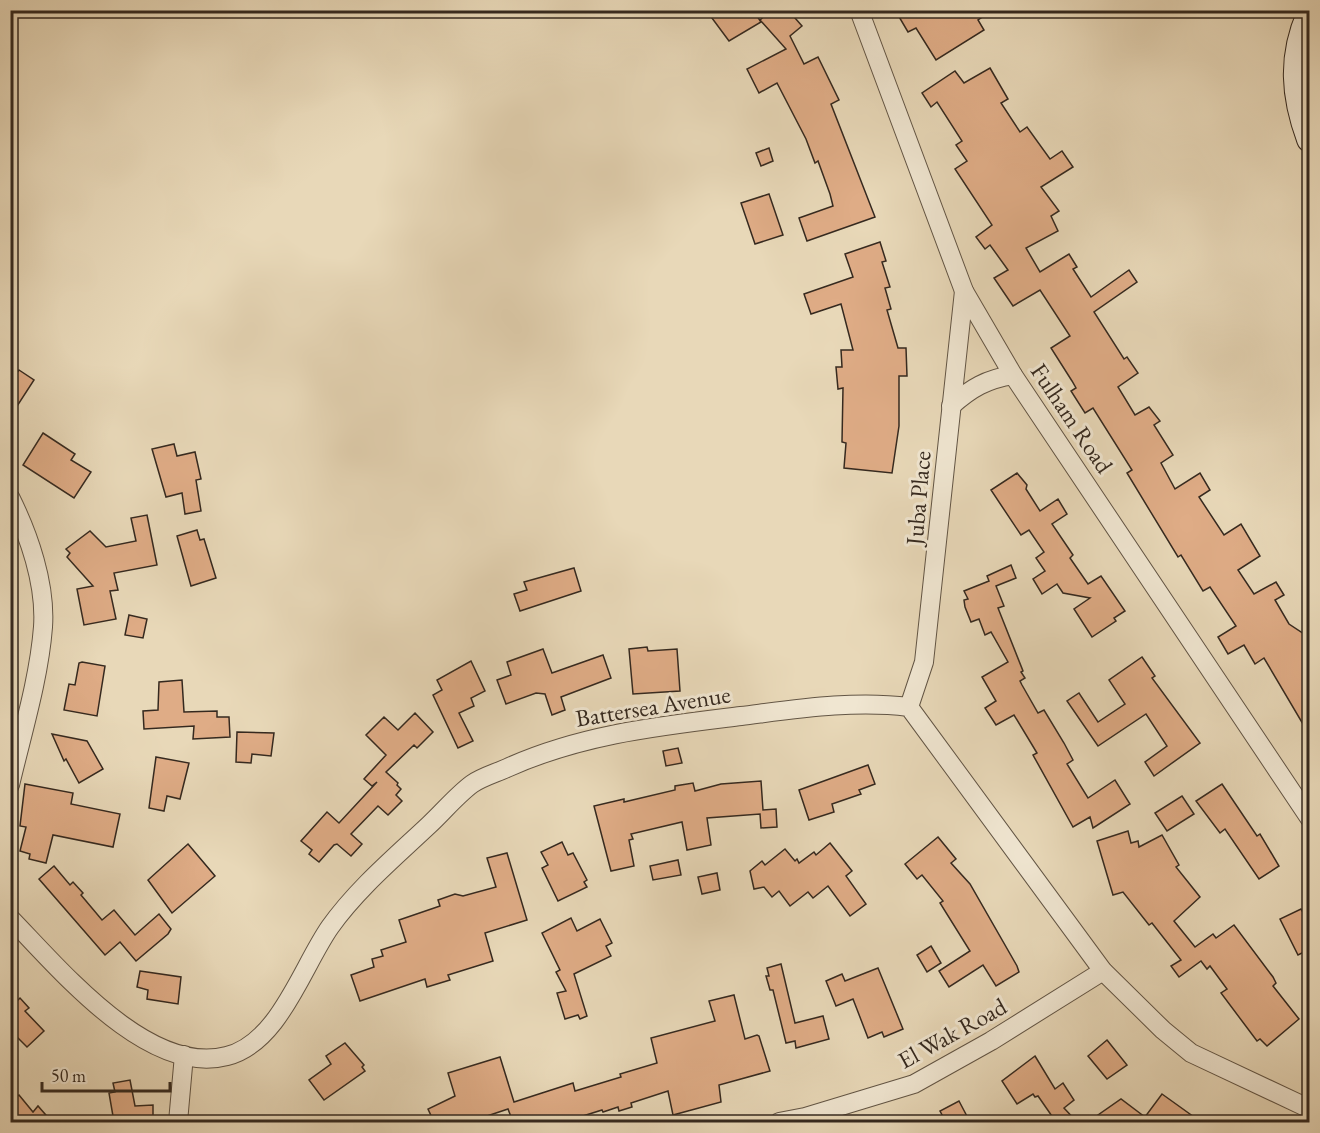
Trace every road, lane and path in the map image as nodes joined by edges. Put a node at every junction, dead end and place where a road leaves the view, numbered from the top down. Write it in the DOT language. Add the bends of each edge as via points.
graph roads {
  1 [pos="859,10"];
  2 [pos="1310,15"];
  3 [pos="1310,139"];
  4 [pos="964,291"];
  5 [pos="1013,375"];
  6 [pos="951,406"];
  7 [pos="10,498"];
  8 [pos="909,707"];
  9 [pos="10,785"];
  10 [pos="1310,819"];
  11 [pos="10,918"];
  12 [pos="1103,971"];
  13 [pos="184,1055"];
  14 [pos="1310,1108"];
  15 [pos="178,1122"];
  16 [pos="779,1122"];
  1 -- 4 [label="street, Fulham Road"];
  2 -- 3 [label="main road" via="1296,56 1295,76"];
  4 -- 5 [label="street, Fulham Road"];
  4 -- 6 [label="street, Juba Place"];
  5 -- 6 [label="street" via="973,387"];
  5 -- 10 [label="street, Fulham Road"];
  6 -- 8 [label="street, Juba Place" via="924,662"];
  7 -- 9 [label="street" via="27,536 40,589 43,626"];
  8 -- 12 [label="street"];
  8 -- 13 [label="street, Battersea Avenue" via="878,703 836,705 645,728 580,741 473,783 330,926 276,1020 250,1045 227,1057"];
  11 -- 13 [label="street, Battersea Avenue" via="96,1006 159,1048"];
  12 -- 14 [label="street" via="1191,1053"];
  12 -- 16 [label="street, El Wak Road" via="914,1084"];
  13 -- 15 [label="street"];
}
